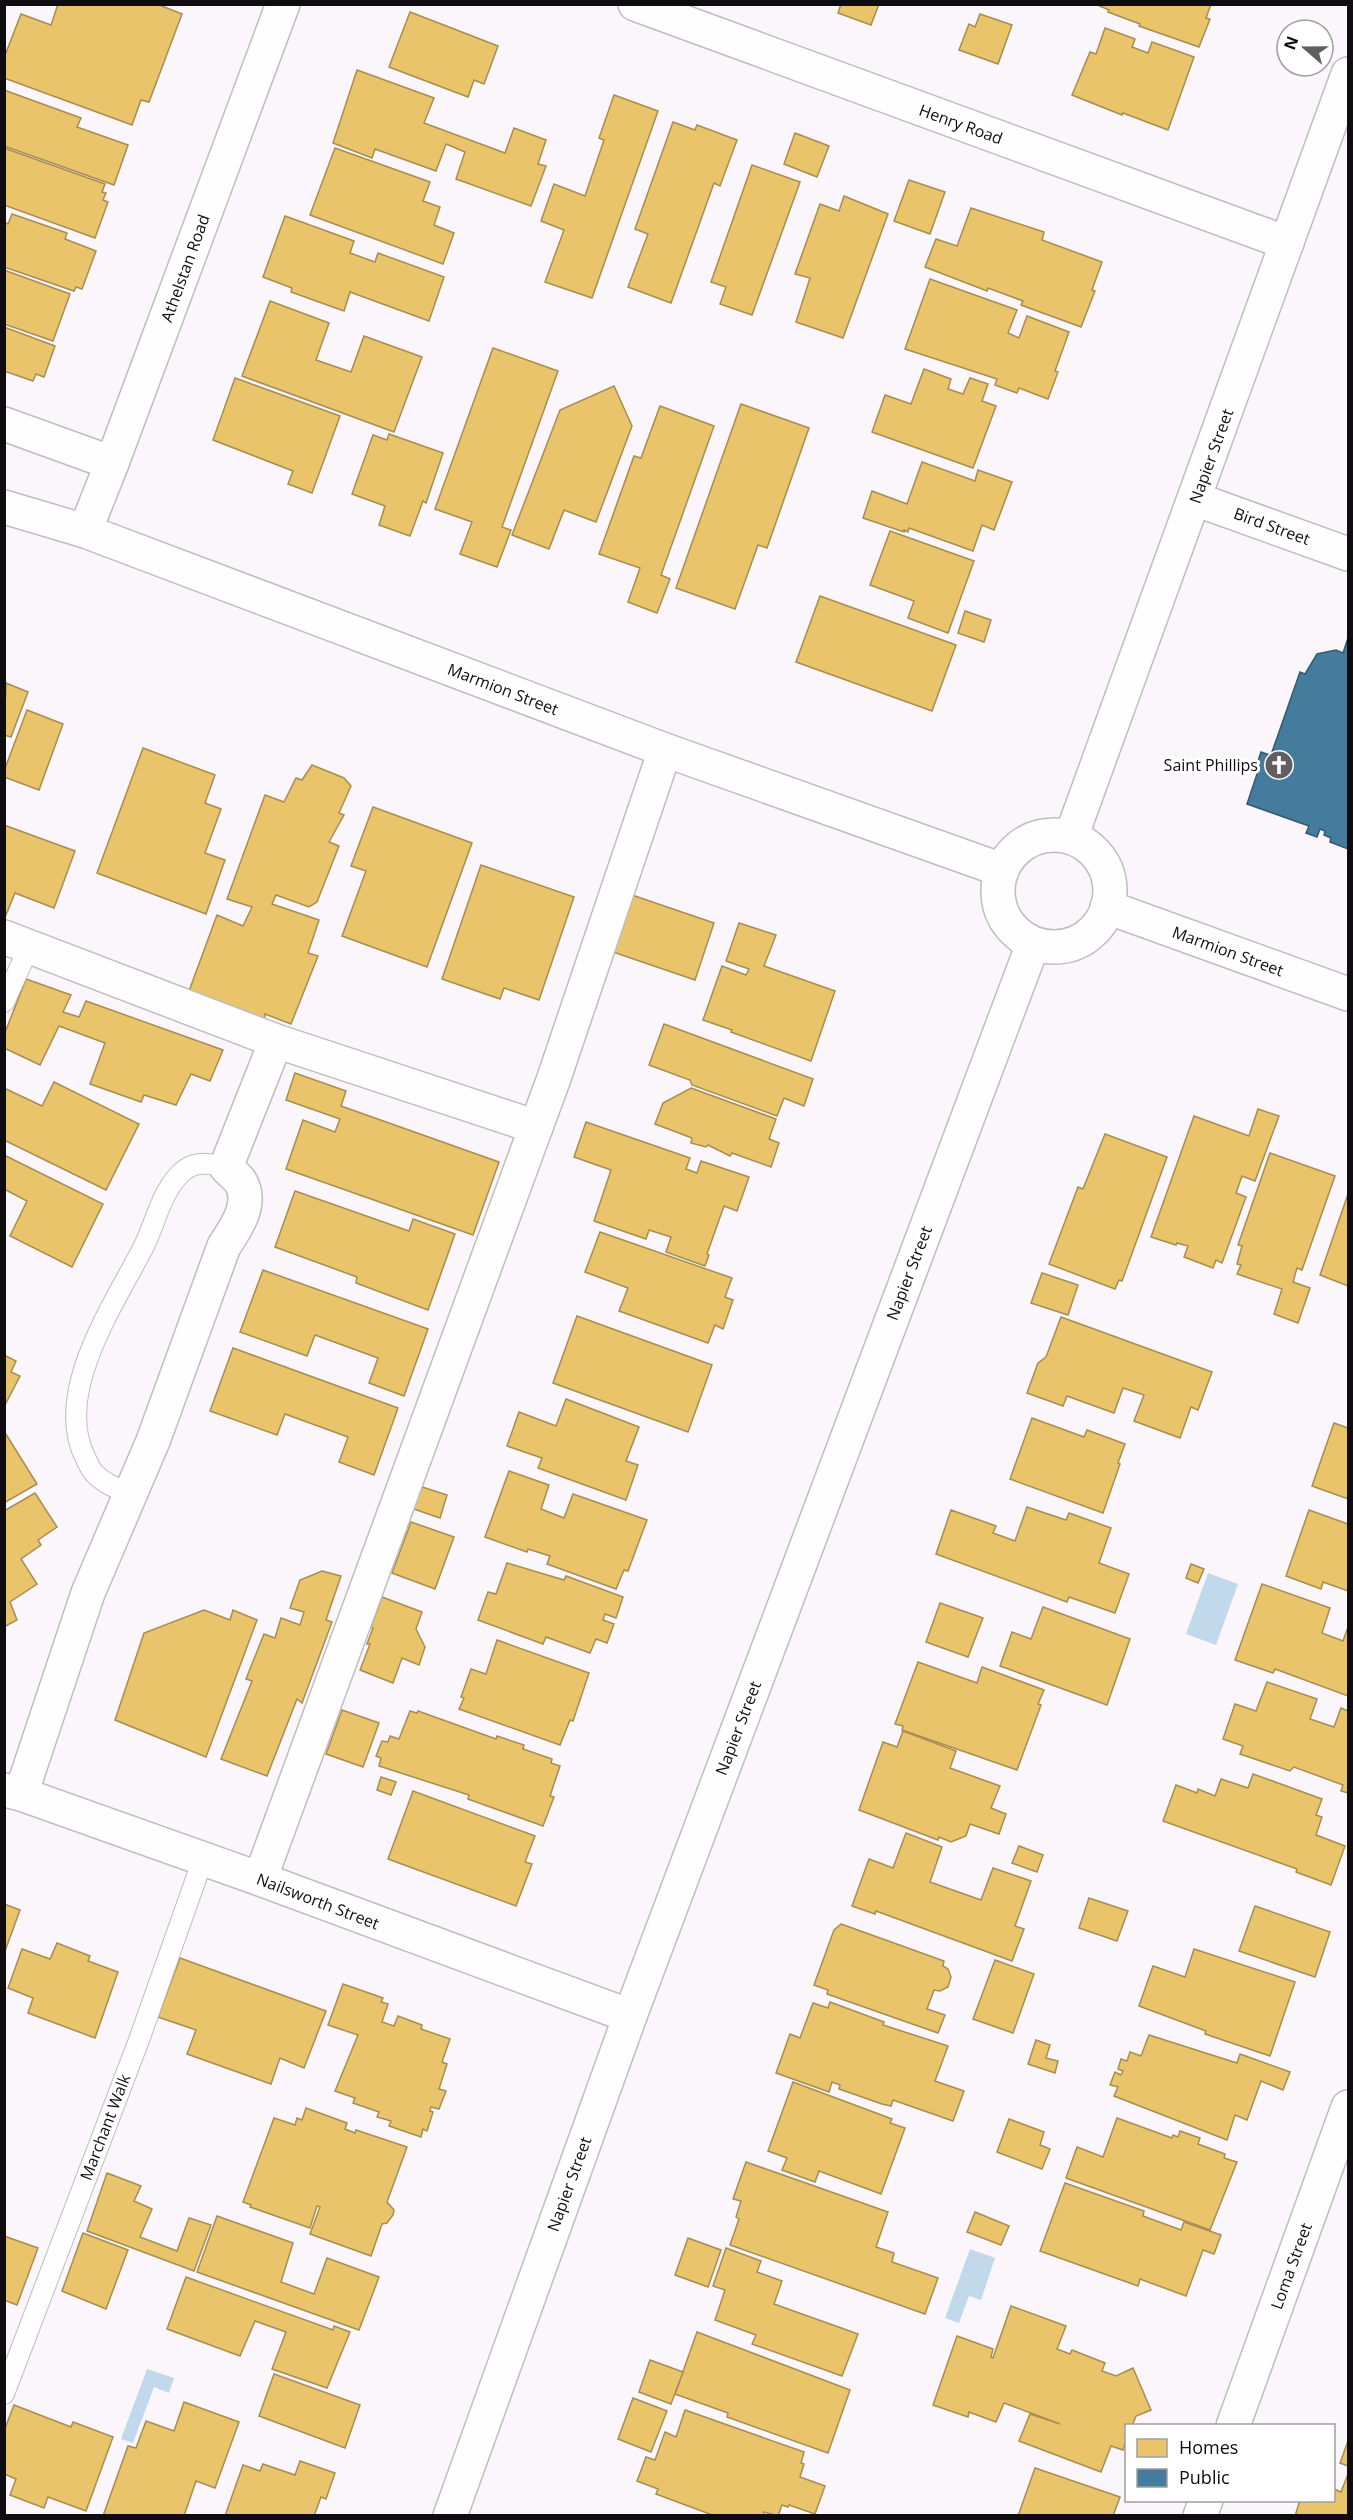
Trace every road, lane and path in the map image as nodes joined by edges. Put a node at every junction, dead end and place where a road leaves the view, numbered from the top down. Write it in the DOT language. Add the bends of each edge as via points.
graph roads {
  1 [pos="283,4"];
  2 [pos="635,4"];
  3 [pos="1348,74"];
  4 [pos="1287,243"];
  5 [pos="4,424"];
  6 [pos="112,463"];
  7 [pos="1195,499"];
  8 [pos="4,507"];
  9 [pos="85,531"];
  10 [pos="1348,554"];
  11 [pos="664,750"];
  12 [pos="1071,837"];
  13 [pos="1002,870"];
  14 [pos="1107,907"];
  15 [pos="17,941"];
  16 [pos="1033,944"];
  17 [pos="1348,994"];
  18 [pos="4,1002"];
  19 [pos="276,1041"];
  20 [pos="536,1127"];
  21 [pos="226,1167"];
  22 [pos="132,1494"];
  23 [pos="13,1792"];
  24 [pos="202,1859"];
  25 [pos="260,1879"];
  26 [pos="630,2016"];
  27 [pos="1348,2107"];
  28 [pos="4,2394"];
  29 [pos="1234,2424"];
  30 [pos="450,2516"];
  1 -- 6 [label="street, Athelstan Road"];
  2 -- 4 [label="street, Henry Road"];
  3 -- 4 [label="street, Napier Street"];
  4 -- 7 [label="street, Napier Street"];
  5 -- 6 [label="street"];
  6 -- 9 [label="street, Athelstan Road"];
  7 -- 10 [label="street, Bird Street"];
  7 -- 12 [label="street, Napier Street"];
  8 -- 9 [label="street, Marmion Street"];
  9 -- 11 [label="street, Marmion Street"];
  11 -- 13 [label="street, Marmion Street"];
  11 -- 20 [label="street"];
  12 -- 13 [label="street" via="1054,834 1022,844"];
  12 -- 14 [label="street" via="1085,844 1106,869 1112,894"];
  13 -- 16 [label="street" via="999,905 1006,921"];
  14 -- 16 [label="street" via="1094,931 1081,941 1065,947"];
  14 -- 17 [label="street, Marmion Street"];
  15 -- 18 [label="lane"];
  15 -- 19 [label="street"];
  16 -- 26 [label="street, Napier Street"];
  19 -- 20 [label="street"];
  19 -- 21 [label="street"];
  20 -- 25 [label="street"];
  21 -- 22 [label="street" via="240,1182 246,1206 224,1246"];
  21 -- 22 [label="lane" via="209,1163 188,1168 170,1185 82,1371 75,1409 78,1444 93,1473 107,1484"];
  22 -- 23 [label="street" via="88,1593"];
  23 -- 24 [label="street, Nailsworth Street"];
  24 -- 25 [label="street, Nailsworth Street"];
  24 -- 28 [label="lane, Marchant Walk" via="139,2040"];
  25 -- 26 [label="street, Nailsworth Street"];
  26 -- 30 [label="street, Napier Street"];
  27 -- 29 [label="street, Loma Street"];
}
